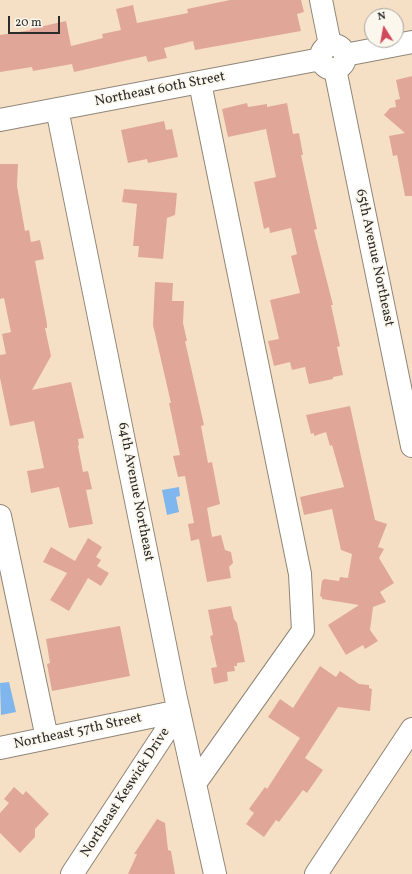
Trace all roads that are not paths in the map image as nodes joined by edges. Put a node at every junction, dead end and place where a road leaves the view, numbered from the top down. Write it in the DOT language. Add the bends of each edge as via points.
graph roads {
  1 [pos="321,0"];
  2 [pos="412,42"];
  3 [pos="333,57"];
  4 [pos="200,83"];
  5 [pos="58,109"];
  6 [pos="0,120"];
  7 [pos="412,446"];
  8 [pos="0,516"];
  9 [pos="179,712"];
  10 [pos="412,729"];
  11 [pos="47,738"];
  12 [pos="0,748"];
  13 [pos="196,782"];
  14 [pos="72,874"];
  15 [pos="215,874"];
  16 [pos="316,874"];
  1 -- 3 [label="street, 65th Avenue Northeast"];
  2 -- 3 [label="street, Northeast 60th Street"];
  3 -- 4 [label="street, Northeast 60th Street"];
  3 -- 7 [label="street, 65th Avenue Northeast"];
  4 -- 5 [label="street, Northeast 60th Street"];
  4 -- 13 [label="street" via="300,574 303,630"];
  5 -- 6 [label="street, Northeast 60th Street"];
  5 -- 9 [label="street, 64th Avenue Northeast"];
  8 -- 11 [label="street"];
  9 -- 11 [label="street, Northeast 57th Street"];
  9 -- 13 [label="street, 64th Avenue Northeast"];
  9 -- 14 [label="street, Northeast Keswick Drive"];
  10 -- 16 [label="street"];
  11 -- 12 [label="street, Northeast 57th Street"];
  13 -- 15 [label="street, 64th Avenue Northeast"];
}
